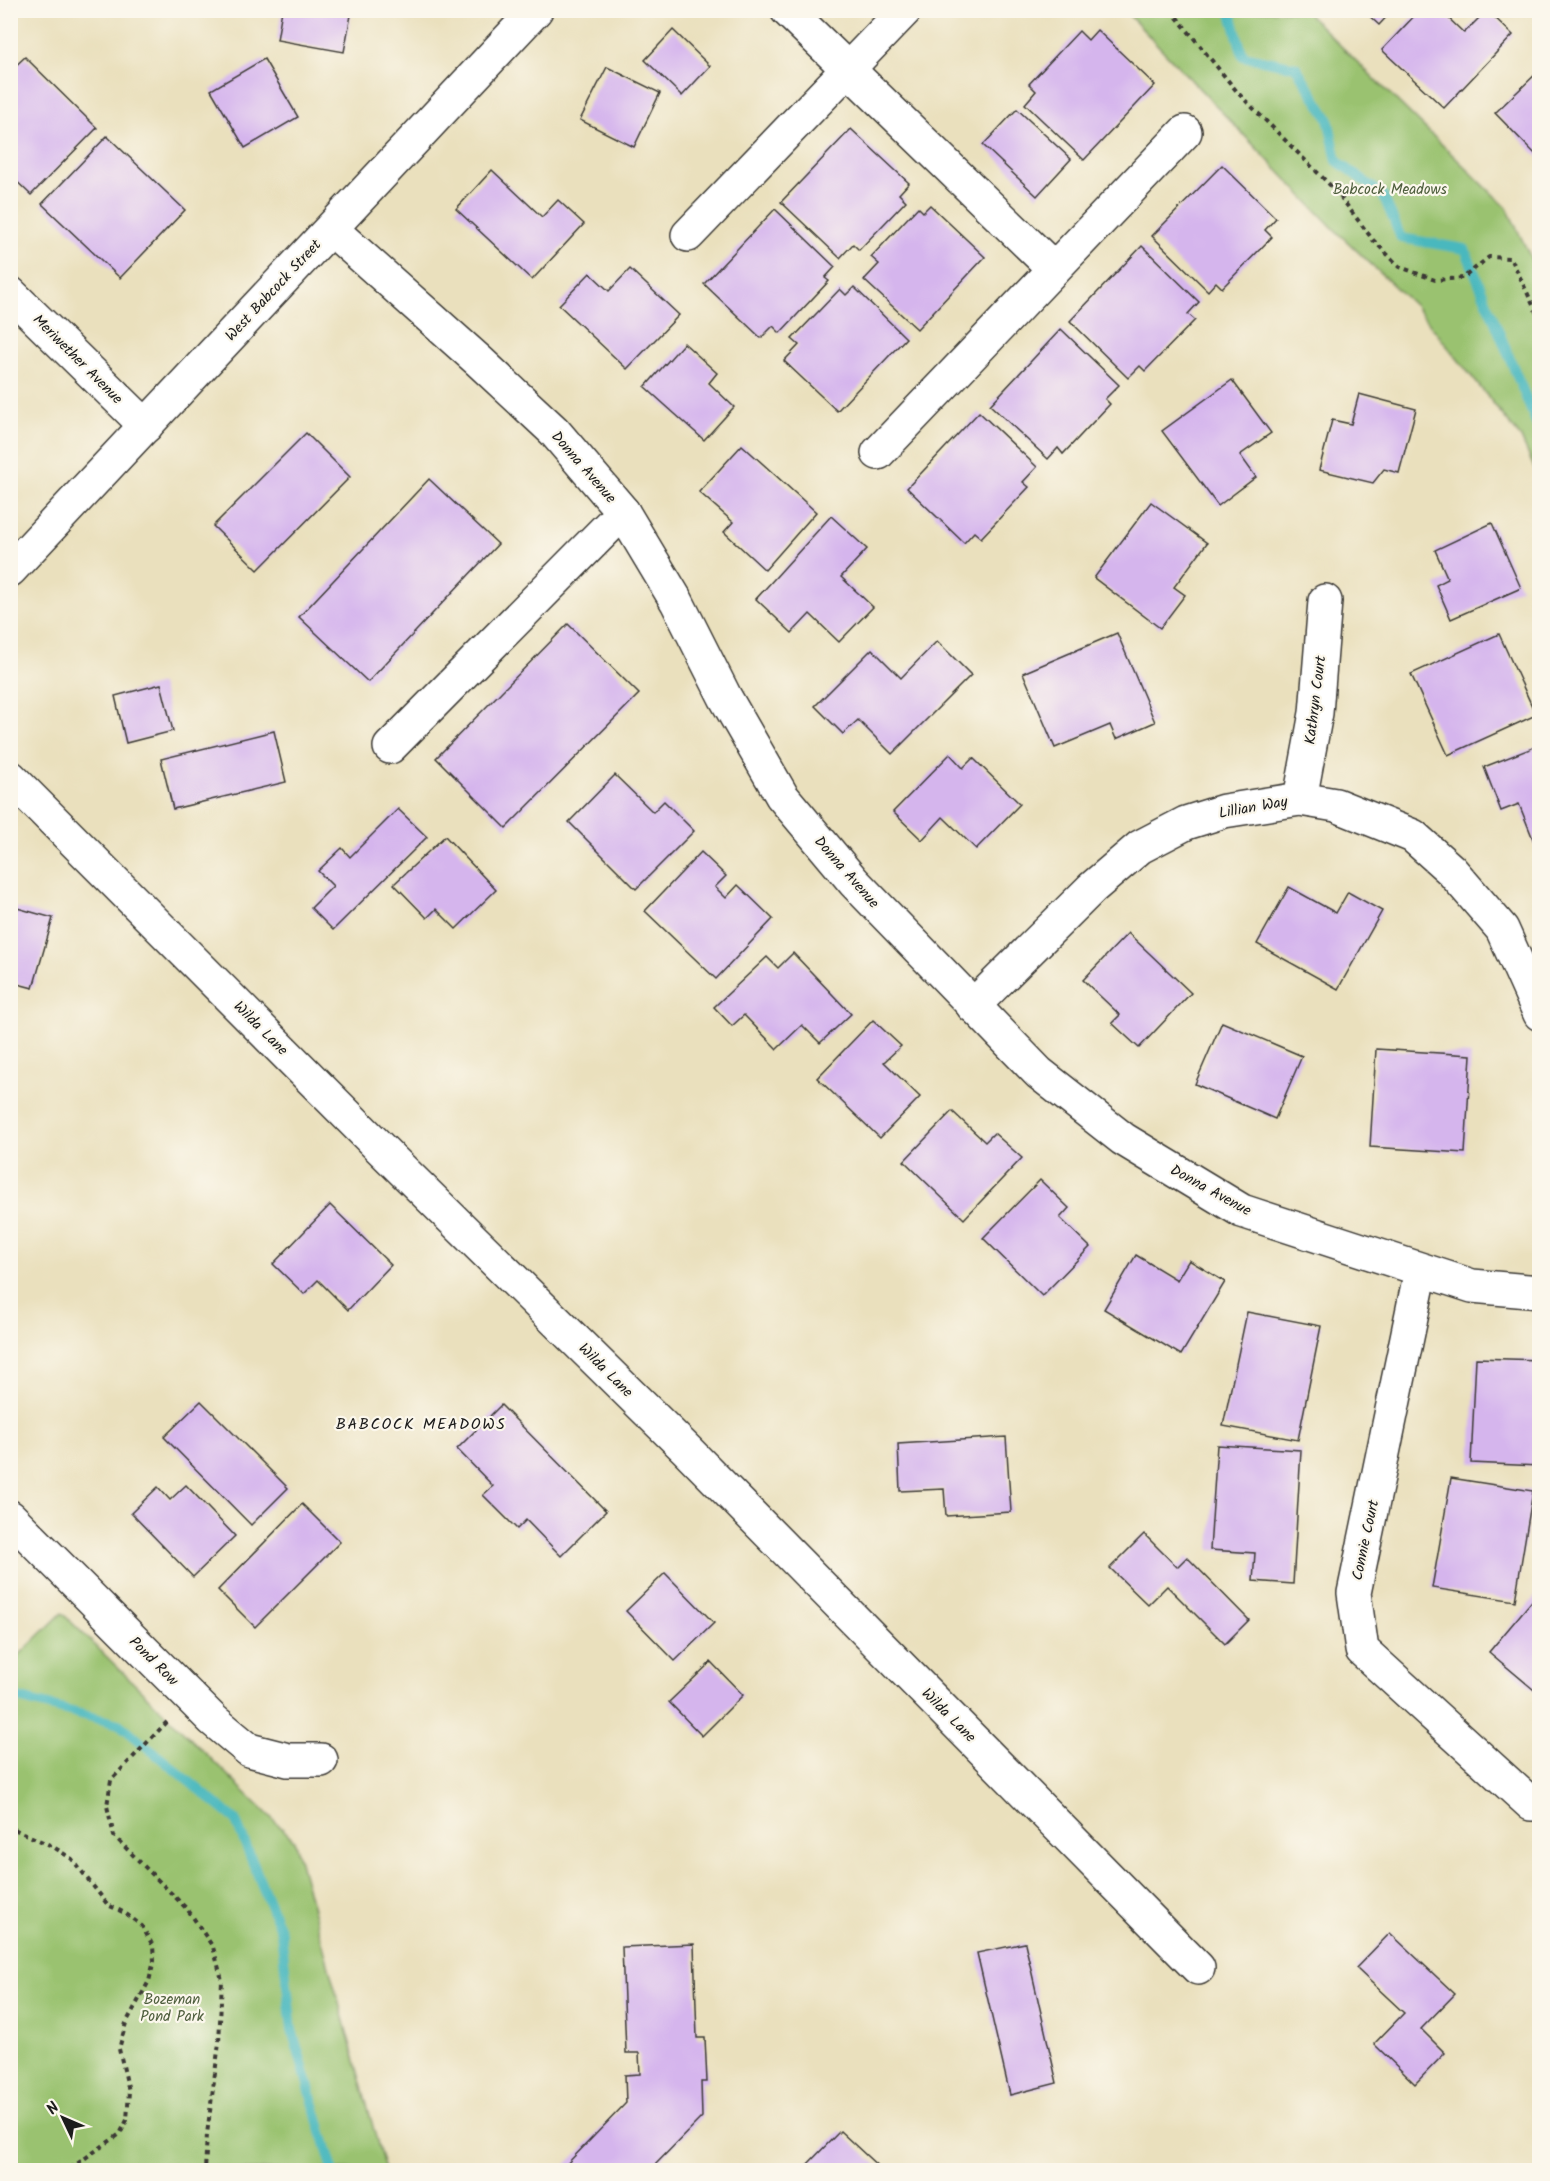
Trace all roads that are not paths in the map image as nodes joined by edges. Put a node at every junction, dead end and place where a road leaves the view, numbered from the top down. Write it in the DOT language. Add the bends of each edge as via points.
graph roads {
  1 [pos="536,10"];
  2 [pos="787,10"];
  3 [pos="904,10"];
  4 [pos="848,69"];
  5 [pos="1185,132"];
  6 [pos="331,229"];
  7 [pos="688,236"];
  8 [pos="1053,268"];
  9 [pos="10,293"];
  10 [pos="146,426"];
  11 [pos="878,453"];
  12 [pos="623,512"];
  13 [pos="10,570"];
  14 [pos="1325,601"];
  15 [pos="390,747"];
  16 [pos="10,777"];
  17 [pos="1300,799"];
  18 [pos="973,1006"];
  19 [pos="1539,1014"];
  20 [pos="1421,1270"];
  21 [pos="1539,1292"];
  22 [pos="10,1517"];
  23 [pos="321,1760"];
  24 [pos="1539,1804"];
  25 [pos="1198,1968"];
  1 -- 6 [label="street, West Babcock Street"];
  2 -- 4 [label="street"];
  3 -- 4 [label="street"];
  4 -- 7 [label="street"];
  4 -- 8 [label="street"];
  5 -- 8 [label="street"];
  6 -- 10 [label="street, West Babcock Street"];
  6 -- 12 [label="street, Donna Avenue" via="554,431"];
  8 -- 11 [label="street"];
  9 -- 10 [label="street, Meriwether Avenue"];
  10 -- 13 [label="street, West Babcock Street"];
  12 -- 15 [label="street"];
  12 -- 18 [label="street, Donna Avenue" via="782,796 854,882"];
  14 -- 17 [label="street, Kathryn Court" via="1316,713"];
  16 -- 25 [label="street, Wilda Lane" via="686,1449"];
  17 -- 18 [label="street, Lillian Way" via="1224,811 1186,822 1140,847 1092,888"];
  17 -- 19 [label="street, Lillian Way" via="1336,805 1413,836 1451,870 1502,929"];
  18 -- 20 [label="street, Donna Avenue" via="1039,1073 1123,1139 1242,1211"];
  20 -- 21 [label="street, Donna Avenue" via="1472,1286"];
  20 -- 24 [label="street, Connie Court" via="1354,1593 1362,1650 1531,1804"];
  22 -- 23 [label="street, Pond Row" via="206,1713 249,1750 288,1760"];
}
